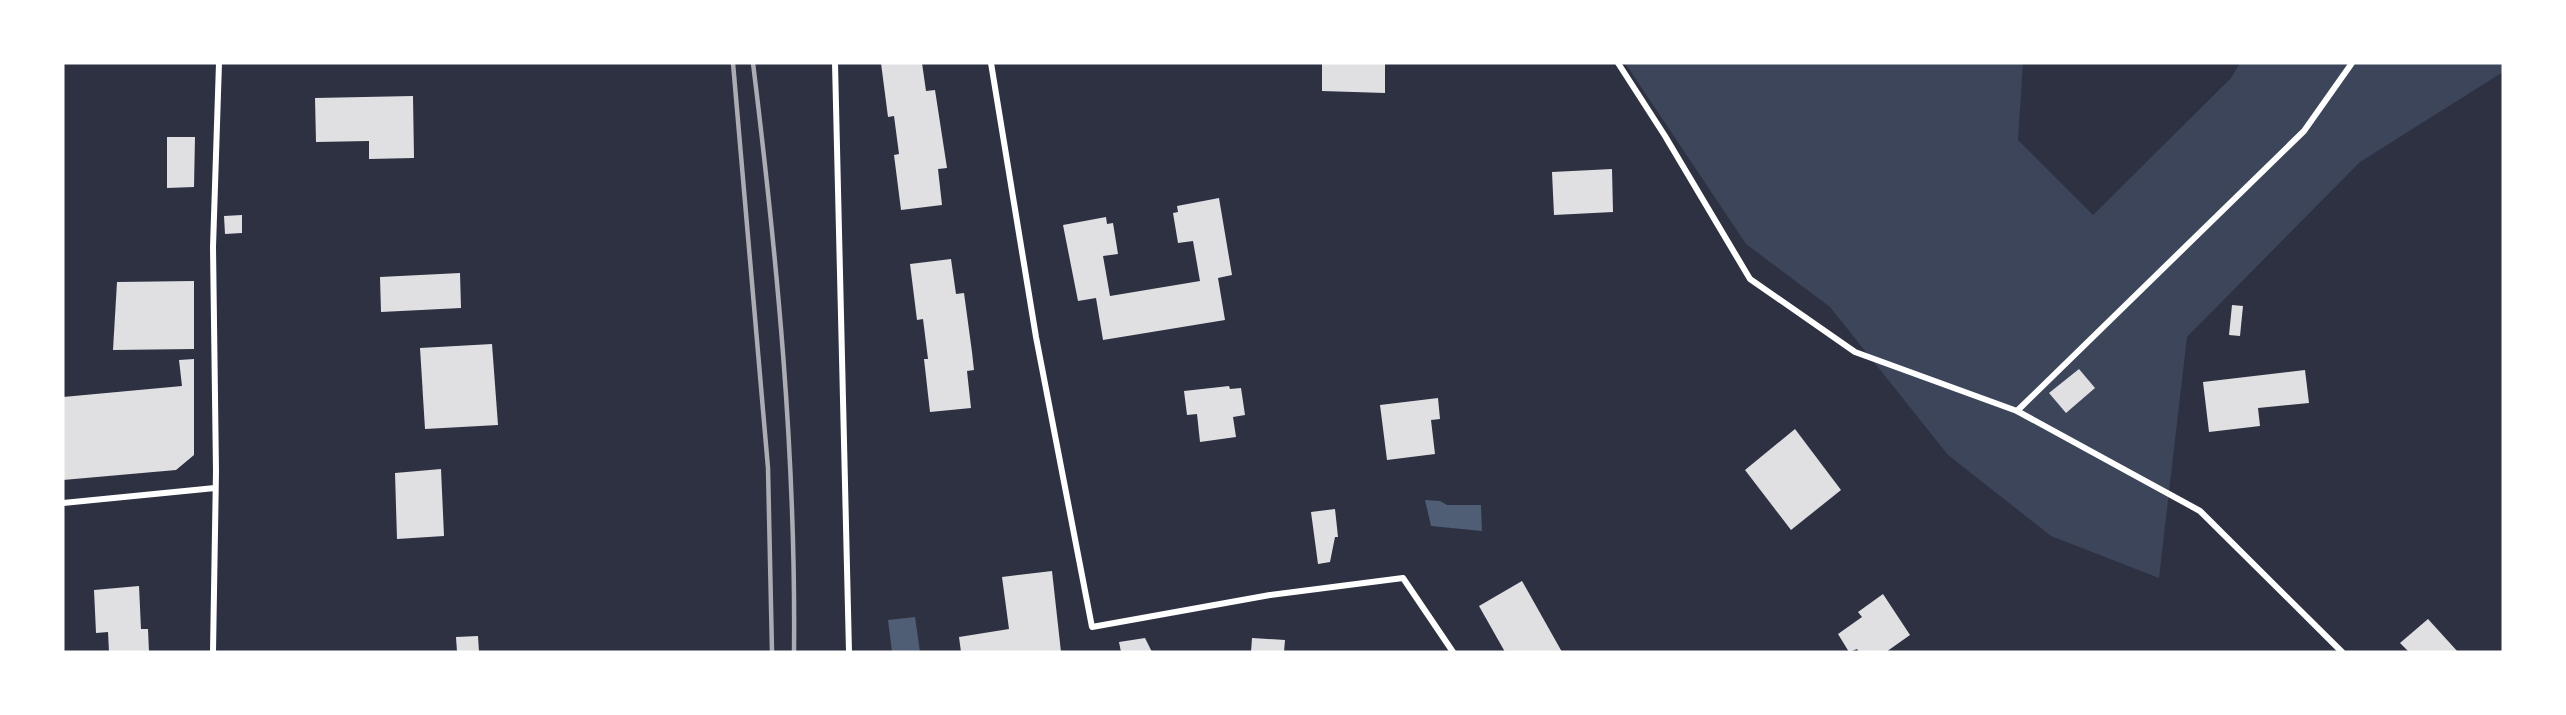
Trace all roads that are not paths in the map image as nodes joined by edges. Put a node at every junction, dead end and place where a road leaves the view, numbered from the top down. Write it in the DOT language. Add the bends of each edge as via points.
graph roads {
  1 [pos="219,63"];
  2 [pos="835,63"];
  3 [pos="991,63"];
  4 [pos="1618,63"];
  5 [pos="2352,63"];
  6 [pos="2017,411"];
  7 [pos="215,488"];
  8 [pos="63,502"];
  9 [pos="213,652"];
  10 [pos="849,652"];
  11 [pos="1453,652"];
  12 [pos="2342,652"];
  1 -- 7 [label="street" via="213,247"];
  2 -- 10 [label="street"];
  3 -- 11 [label="street" via="1036,337 1092,627 1270,595 1403,578"];
  4 -- 6 [label="street" via="1750,279 1855,352"];
  5 -- 6 [label="street" via="2304,131"];
  6 -- 12 [label="street" via="2200,511"];
  7 -- 8 [label="street"];
  7 -- 9 [label="street"];
}
